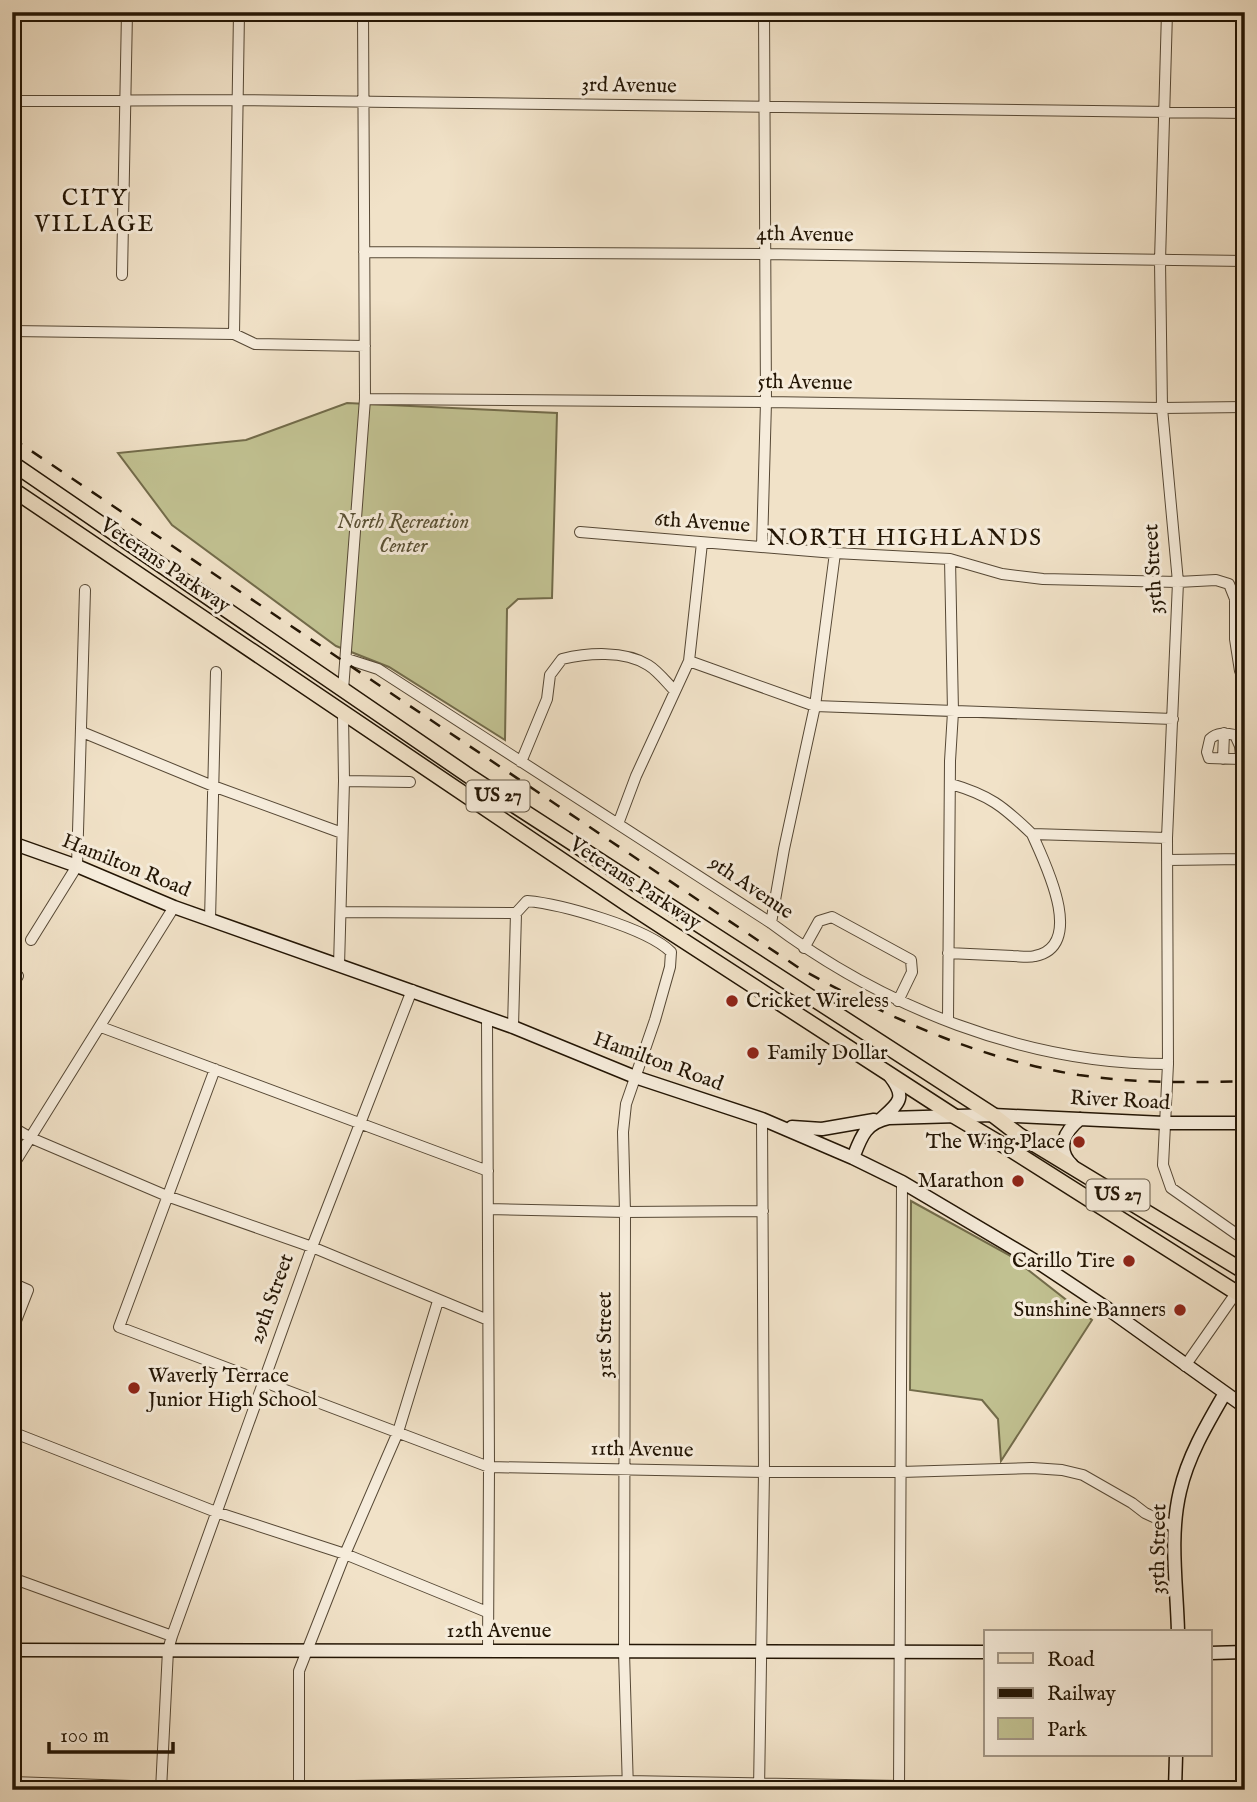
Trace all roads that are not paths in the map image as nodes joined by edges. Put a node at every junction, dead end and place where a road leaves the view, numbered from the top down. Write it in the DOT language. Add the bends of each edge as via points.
graph roads {
  1 [pos="127,12"];
  2 [pos="239,12"];
  3 [pos="363,12"];
  4 [pos="764,12"];
  5 [pos="1167,12"];
  6 [pos="239,100"];
  7 [pos="12,101"];
  8 [pos="126,101"];
  9 [pos="365,103"];
  10 [pos="763,107"];
  11 [pos="1163,112"];
  12 [pos="1245,113"];
  13 [pos="364,252"];
  14 [pos="764,254"];
  15 [pos="1160,261"];
  16 [pos="1245,261"];
  17 [pos="122,275"];
  18 [pos="12,331"];
  19 [pos="234,334"];
  20 [pos="365,346"];
  21 [pos="365,398"];
  22 [pos="766,401"];
  23 [pos="1245,407"];
  24 [pos="1161,408"];
  25 [pos="12,463"];
  26 [pos="12,489"];
  27 [pos="580,532"];
  28 [pos="702,543"];
  29 [pos="762,547"];
  30 [pos="835,553"];
  31 [pos="950,559"];
  32 [pos="1178,582"];
  33 [pos="85,590"];
  34 [pos="347,659"];
  35 [pos="689,661"];
  36 [pos="216,672"];
  37 [pos="1245,673"];
  38 [pos="343,690"];
  39 [pos="676,691"];
  40 [pos="815,706"];
  41 [pos="953,712"];
  42 [pos="343,714"];
  43 [pos="1173,719"];
  44 [pos="82,732"];
  45 [pos="1224,733"];
  46 [pos="1223,758"];
  47 [pos="1241,759"];
  48 [pos="521,762"];
  49 [pos="344,781"];
  50 [pos="410,782"];
  51 [pos="951,784"];
  52 [pos="213,786"];
  53 [pos="618,824"];
  54 [pos="342,833"];
  55 [pos="1032,834"];
  56 [pos="1167,838"];
  57 [pos="12,843"];
  58 [pos="1167,860"];
  59 [pos="1243,860"];
  60 [pos="77,866"];
  61 [pos="174,906"];
  62 [pos="342,912"];
  63 [pos="516,913"];
  64 [pos="210,919"];
  65 [pos="771,923"];
  66 [pos="1245,928"];
  67 [pos="30,940"];
  68 [pos="804,948"];
  69 [pos="948,953"];
  70 [pos="339,966"];
  71 [pos="412,990"];
  72 [pos="898,1000"];
  73 [pos="487,1019"];
  74 [pos="948,1020"];
  75 [pos="102,1027"];
  76 [pos="513,1027"];
  77 [pos="1168,1064"];
  78 [pos="215,1069"];
  79 [pos="890,1075"];
  80 [pos="635,1077"];
  81 [pos="993,1115"];
  82 [pos="954,1116"];
  83 [pos="762,1119"];
  84 [pos="880,1119"];
  85 [pos="1080,1119"];
  86 [pos="1164,1123"];
  87 [pos="1245,1123"];
  88 [pos="360,1124"];
  89 [pos="777,1125"];
  90 [pos="12,1127"];
  91 [pos="31,1138"];
  92 [pos="853,1158"];
  93 [pos="12,1167"];
  94 [pos="1076,1169"];
  95 [pos="488,1171"];
  96 [pos="902,1182"];
  97 [pos="167,1196"];
  98 [pos="488,1209"];
  99 [pos="763,1211"];
  100 [pos="625,1212"];
  101 [pos="1245,1240"];
  102 [pos="312,1247"];
  103 [pos="1245,1272"];
  104 [pos="12,1283"];
  105 [pos="1240,1295"];
  106 [pos="438,1301"];
  107 [pos="488,1320"];
  108 [pos="12,1331"];
  109 [pos="1185,1366"];
  110 [pos="263,1380"];
  111 [pos="1225,1393"];
  112 [pos="1245,1407"];
  113 [pos="12,1432"];
  114 [pos="398,1432"];
  115 [pos="489,1467"];
  116 [pos="624,1468"];
  117 [pos="764,1472"];
  118 [pos="901,1472"];
  119 [pos="216,1512"];
  120 [pos="1175,1527"];
  121 [pos="345,1554"];
  122 [pos="12,1578"];
  123 [pos="487,1612"];
  124 [pos="1178,1630"];
  125 [pos="172,1636"];
  126 [pos="12,1650"];
  127 [pos="168,1650"];
  128 [pos="308,1650"];
  129 [pos="488,1650"];
  130 [pos="762,1651"];
  131 [pos="624,1652"];
  132 [pos="899,1652"];
  133 [pos="984,1652"];
  134 [pos="1245,1652"];
  135 [pos="1212,1653"];
  136 [pos="1176,1756"];
  137 [pos="12,1782"];
  138 [pos="628,1785"];
  139 [pos="554,1786"];
  140 [pos="759,1786"];
  141 [pos="161,1788"];
  142 [pos="299,1788"];
  143 [pos="900,1788"];
  144 [pos="1175,1790"];
  1 -- 8 [label="street"];
  2 -- 6 [label="street"];
  3 -- 9 [label="street"];
  4 -- 10 [label="street"];
  5 -- 11 [label="street, 35th Street"];
  6 -- 8 [label="street, 3rd Avenue"];
  6 -- 9 [label="street, 3rd Avenue"];
  6 -- 19 [label="street"];
  7 -- 8 [label="street, 3rd Avenue"];
  8 -- 17 [label="street"];
  9 -- 10 [label="street, 3rd Avenue"];
  9 -- 13 [label="street"];
  10 -- 11 [label="street, 3rd Avenue"];
  10 -- 14 [label="street"];
  11 -- 12 [label="street, 3rd Avenue"];
  11 -- 15 [label="street, 35th Street"];
  13 -- 14 [label="street, 4th Avenue"];
  13 -- 20 [label="street"];
  14 -- 15 [label="street, 4th Avenue"];
  14 -- 22 [label="street"];
  15 -- 16 [label="street, 4th Avenue"];
  15 -- 24 [label="street, 35th Street"];
  18 -- 19 [label="street"];
  19 -- 20 [label="street" via="255,344"];
  20 -- 21 [label="street"];
  21 -- 22 [label="street, 5th Avenue"];
  21 -- 34 [label="street"];
  22 -- 24 [label="street, 5th Avenue"];
  22 -- 29 [label="street"];
  23 -- 24 [label="street, 5th Avenue"];
  24 -- 32 [label="street, 35th Street"];
  25 -- 38 [label="main road, Veterans Parkway / US 27"];
  26 -- 42 [label="main road, Veterans Parkway / US 27"];
  27 -- 28 [label="street, 6th Avenue"];
  28 -- 29 [label="street, 6th Avenue"];
  28 -- 35 [label="street"];
  29 -- 30 [label="street, 6th Avenue"];
  30 -- 31 [label="street, 6th Avenue"];
  30 -- 40 [label="street"];
  31 -- 32 [label="street, 6th Avenue" via="1002,574 1044,579"];
  31 -- 41 [label="street"];
  32 -- 37 [label="street, 6th Avenue" via="1216,580 1228,584 1235,599 1240,671"];
  32 -- 43 [label="street, 35th Street"];
  33 -- 44 [label="street"];
  34 -- 38 [label="street"];
  34 -- 48 [label="street, 9th Avenue" via="378,669"];
  35 -- 39 [label="street"];
  35 -- 40 [label="street"];
  36 -- 52 [label="street"];
  38 -- 81 [label="main road, Veterans Parkway / US 27"];
  39 -- 48 [label="street" via="648,665 625,657 582,654 562,659 550,675 547,699"];
  39 -- 53 [label="street"];
  40 -- 41 [label="street"];
  40 -- 65 [label="street"];
  41 -- 43 [label="street"];
  41 -- 51 [label="street"];
  42 -- 49 [label="street"];
  42 -- 79 [label="main road, Veterans Parkway / US 27"];
  43 -- 56 [label="street, 35th Street"];
  44 -- 52 [label="street"];
  44 -- 60 [label="street"];
  45 -- 46 [label="street"];
  45 -- 46 [label="street" via="1210,739 1207,752 1209,758"];
  45 -- 47 [label="street" via="1238,739"];
  46 -- 47 [label="street"];
  47 -- 59 [label="street"];
  48 -- 53 [label="street, 9th Avenue"];
  49 -- 50 [label="street"];
  49 -- 54 [label="street"];
  51 -- 55 [label="street" via="978,792 1007,810"];
  51 -- 69 [label="street"];
  52 -- 54 [label="street"];
  52 -- 64 [label="street"];
  53 -- 65 [label="street, 9th Avenue"];
  54 -- 62 [label="street"];
  55 -- 56 [label="street"];
  55 -- 69 [label="street" via="1060,909 1054,946 1035,956"];
  56 -- 58 [label="street, 35th Street"];
  57 -- 60 [label="street, Hamilton Road"];
  58 -- 59 [label="street"];
  58 -- 77 [label="street, 35th Street"];
  59 -- 66 [label="street"];
  60 -- 61 [label="street, Hamilton Road"];
  60 -- 67 [label="street"];
  61 -- 64 [label="street, Hamilton Road"];
  61 -- 75 [label="street"];
  62 -- 63 [label="street"];
  62 -- 70 [label="street"];
  63 -- 76 [label="street"];
  63 -- 80 [label="street, 31st Street" via="527,901 544,903 614,922 662,943 671,952 656,1020"];
  64 -- 70 [label="street, Hamilton Road"];
  65 -- 68 [label="street, 9th Avenue"];
  68 -- 72 [label="street, 9th Avenue"];
  68 -- 72 [label="street" via="819,921 832,917 911,960 912,972"];
  69 -- 74 [label="street"];
  70 -- 71 [label="street, Hamilton Road"];
  71 -- 73 [label="street, Hamilton Road"];
  71 -- 88 [label="street, 29th Street"];
  72 -- 74 [label="street, 9th Avenue"];
  73 -- 76 [label="street, Hamilton Road"];
  73 -- 95 [label="street"];
  74 -- 77 [label="street, 9th Avenue" via="1058,1053"];
  75 -- 78 [label="street"];
  75 -- 91 [label="street"];
  76 -- 80 [label="street, Hamilton Road"];
  77 -- 86 [label="street, 35th Street"];
  78 -- 88 [label="street"];
  78 -- 97 [label="street"];
  79 -- 82 [label="main road, Veterans Parkway / US 27"];
  79 -- 84 [label="street" via="898,1086 898,1103"];
  80 -- 83 [label="street, Hamilton Road"];
  80 -- 100 [label="street, 31st Street" via="623,1132"];
  81 -- 82 [label="street, River Road"];
  81 -- 85 [label="street, River Road"];
  81 -- 94 [label="main road, Veterans Parkway / US 27"];
  82 -- 84 [label="street, River Road"];
  82 -- 105 [label="main road, Veterans Parkway / US 27"];
  83 -- 89 [label="street, Hamilton Road"];
  83 -- 99 [label="street"];
  84 -- 89 [label="street, River Road" via="822,1129"];
  84 -- 92 [label="street" via="861,1135"];
  85 -- 86 [label="street, River Road"];
  85 -- 94 [label="street" via="1063,1143 1065,1159"];
  86 -- 87 [label="street, River Road"];
  86 -- 101 [label="street, 35th Street" via="1163,1165 1171,1188"];
  88 -- 95 [label="street"];
  88 -- 102 [label="street, 29th Street"];
  89 -- 92 [label="street, Hamilton Road"];
  90 -- 91 [label="street"];
  91 -- 93 [label="street"];
  91 -- 97 [label="street"];
  92 -- 96 [label="street, Hamilton Road"];
  94 -- 103 [label="main road, Veterans Parkway / US 27"];
  95 -- 98 [label="street"];
  96 -- 109 [label="street, Hamilton Road" via="1042,1265"];
  96 -- 118 [label="street"];
  97 -- 102 [label="street"];
  97 -- 110 [label="street, 11th Avenue" via="119,1326"];
  98 -- 100 [label="street"];
  98 -- 107 [label="street"];
  99 -- 100 [label="street"];
  99 -- 117 [label="street"];
  100 -- 116 [label="street, 31st Street"];
  102 -- 106 [label="street"];
  102 -- 110 [label="street, 29th Street"];
  104 -- 108 [label="street" via="28,1290"];
  105 -- 109 [label="street"];
  106 -- 107 [label="street"];
  106 -- 114 [label="street"];
  107 -- 115 [label="street"];
  109 -- 111 [label="street, Hamilton Road"];
  110 -- 114 [label="street, 11th Avenue"];
  110 -- 119 [label="street, 29th Street"];
  111 -- 112 [label="street, Hamilton Road"];
  111 -- 120 [label="street, 35th Street" via="1192,1456 1180,1491"];
  113 -- 119 [label="street"];
  114 -- 115 [label="street, 11th Avenue"];
  114 -- 121 [label="street"];
  115 -- 116 [label="street, 11th Avenue"];
  115 -- 123 [label="street"];
  116 -- 117 [label="street, 11th Avenue"];
  116 -- 131 [label="street, 31st Street"];
  117 -- 118 [label="street, 11th Avenue"];
  117 -- 130 [label="street"];
  118 -- 120 [label="street, 11th Avenue" via="1062,1470 1083,1475"];
  118 -- 132 [label="street"];
  119 -- 121 [label="street"];
  119 -- 125 [label="street, 29th Street"];
  120 -- 124 [label="street, 35th Street"];
  121 -- 123 [label="street"];
  121 -- 128 [label="street"];
  122 -- 125 [label="street"];
  123 -- 129 [label="street"];
  125 -- 127 [label="street, 29th Street"];
  126 -- 127 [label="street, 12th Avenue"];
  127 -- 128 [label="street, 12th Avenue"];
  127 -- 141 [label="street, 29th Street"];
  128 -- 129 [label="street, 12th Avenue"];
  128 -- 142 [label="street" via="299,1671"];
  129 -- 131 [label="street, 12th Avenue"];
  130 -- 131 [label="street, 12th Avenue"];
  130 -- 132 [label="street, 12th Avenue"];
  130 -- 140 [label="street"];
  131 -- 138 [label="street, 31st Street"];
  132 -- 133 [label="street, 12th Avenue"];
  132 -- 143 [label="street"];
  134 -- 135 [label="street"];
  136 -- 144 [label="street"];
  137 -- 141 [label="street"];
  138 -- 139 [label="street"];
  138 -- 140 [label="street"];
  139 -- 142 [label="street"];
  140 -- 143 [label="street"];
  141 -- 142 [label="street"];
}
